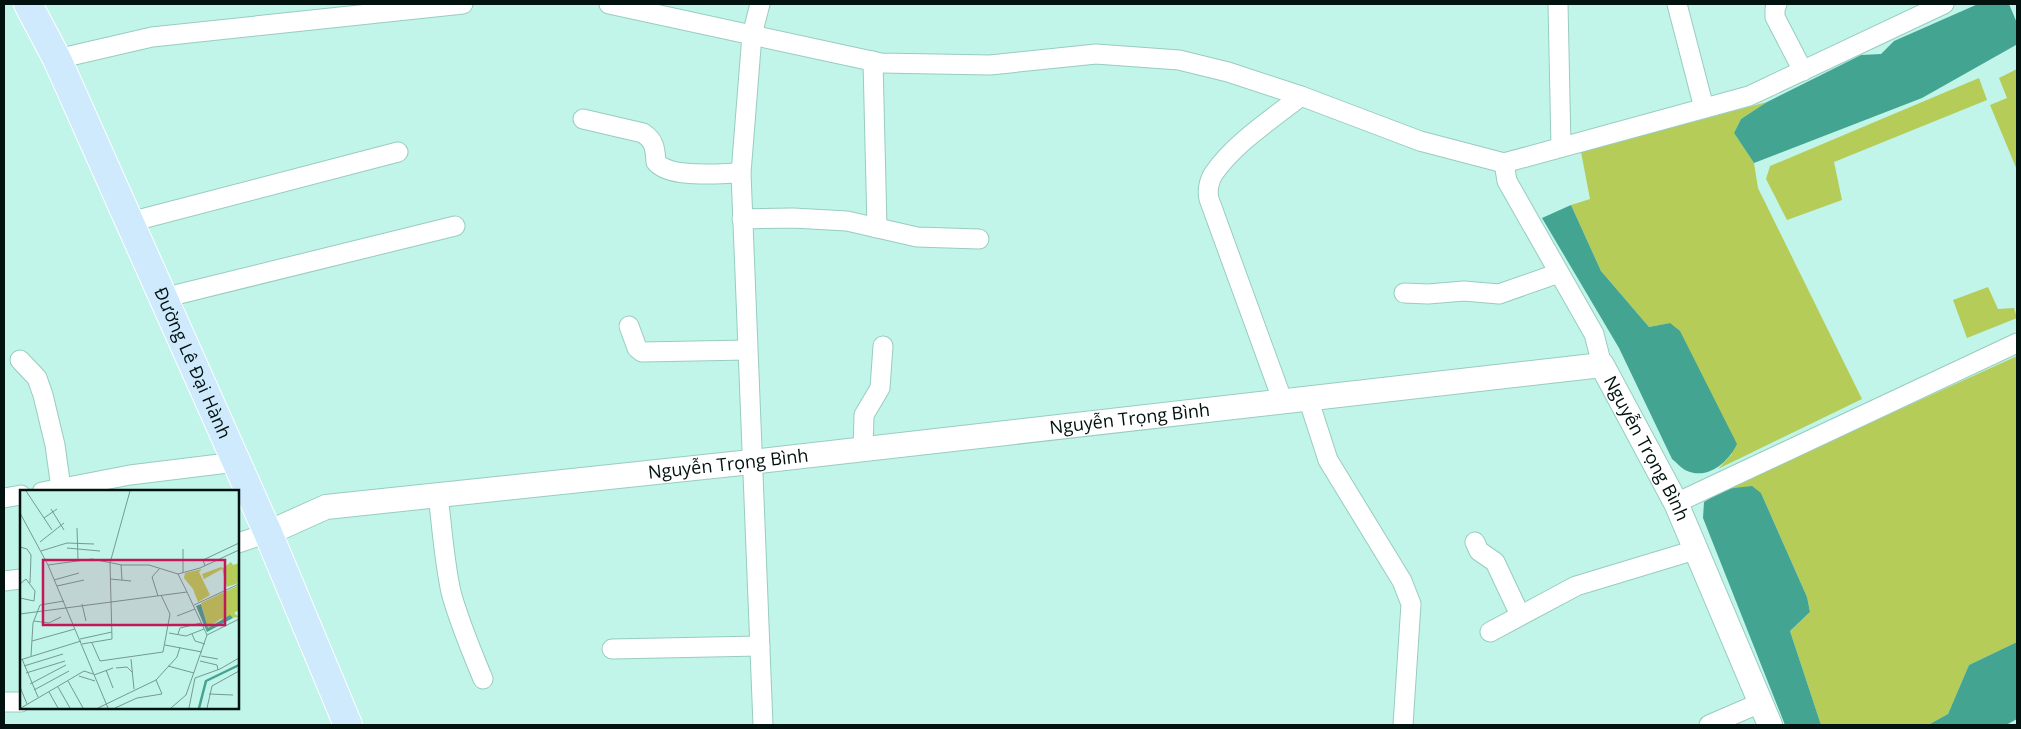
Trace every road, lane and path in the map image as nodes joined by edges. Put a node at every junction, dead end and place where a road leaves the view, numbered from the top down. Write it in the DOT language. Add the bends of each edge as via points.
graph roads {
  1 [pos="28,4"];
  2 [pos="463,4"];
  3 [pos="610,4"];
  4 [pos="760,4"];
  5 [pos="1558,4"];
  6 [pos="1676,4"];
  7 [pos="1777,4"];
  8 [pos="1944,4"];
  9 [pos="392,7"];
  10 [pos="752,35"];
  11 [pos="57,59"];
  12 [pos="873,61"];
  13 [pos="1803,71"];
  14 [pos="1301,96"];
  15 [pos="1704,108"];
  16 [pos="583,119"];
  17 [pos="1561,147"];
  18 [pos="398,152"];
  19 [pos="1504,163"];
  20 [pos="741,173"];
  21 [pos="742,219"];
  22 [pos="130,222"];
  23 [pos="455,226"];
  24 [pos="877,228"];
  25 [pos="978,240"];
  26 [pos="1559,273"];
  27 [pos="1404,293"];
  28 [pos="164,298"];
  29 [pos="629,326"];
  30 [pos="2017,343"];
  31 [pos="883,346"];
  32 [pos="747,350"];
  33 [pos="20,360"];
  34 [pos="1602,365"];
  35 [pos="1308,398"];
  36 [pos="1284,402"];
  37 [pos="863,449"];
  38 [pos="236,462"];
  39 [pos="752,462"];
  40 [pos="61,488"];
  41 [pos="52,490"];
  42 [pos="20,495"];
  43 [pos="438,495"];
  44 [pos="4,498"];
  45 [pos="1676,504"];
  46 [pos="268,533"];
  47 [pos="1474,542"];
  48 [pos="239,543"];
  49 [pos="1695,550"];
  50 [pos="20,579"];
  51 [pos="4,581"];
  52 [pos="1520,615"];
  53 [pos="1490,632"];
  54 [pos="760,646"];
  55 [pos="612,649"];
  56 [pos="483,679"];
  57 [pos="4,702"];
  58 [pos="20,702"];
  59 [pos="1760,703"];
  60 [pos="348,725"];
  61 [pos="763,725"];
  62 [pos="1403,725"];
  63 [pos="1709,725"];
  64 [pos="1770,725"];
  1 -- 11 [label="main road, Đường Lê Đại Hành"];
  2 -- 9 [label="street"];
  3 -- 10 [label="street"];
  4 -- 10 [label="street"];
  5 -- 17 [label="street"];
  6 -- 15 [label="street"];
  7 -- 13 [label="street" via="1775,17"];
  8 -- 13 [label="street"];
  9 -- 11 [label="street" via="152,37"];
  10 -- 12 [label="street"];
  10 -- 20 [label="street"];
  11 -- 22 [label="main road, Đường Lê Đại Hành"];
  12 -- 14 [label="street" via="990,65 1096,54 1179,60"];
  12 -- 24 [label="street"];
  13 -- 15 [label="street" via="1749,96"];
  14 -- 19 [label="street" via="1420,141"];
  14 -- 36 [label="street" via="1240,146 1214,173 1208,190"];
  15 -- 17 [label="street"];
  16 -- 20 [label="street" via="643,133 655,145 656,162 664,169"];
  17 -- 19 [label="street"];
  18 -- 22 [label="street"];
  19 -- 26 [label="street" via="1507,181"];
  20 -- 21 [label="street"];
  21 -- 24 [label="street" via="824,219"];
  21 -- 32 [label="street"];
  22 -- 28 [label="main road, Đường Lê Đại Hành"];
  23 -- 28 [label="street"];
  24 -- 25 [label="street" via="917,236"];
  26 -- 27 [label="street" via="1499,294 1464,291"];
  26 -- 34 [label="street" via="1594,334"];
  28 -- 38 [label="main road, Đường Lê Đại Hành"];
  29 -- 32 [label="street" via="637,348 642,352"];
  30 -- 45 [label="street"];
  31 -- 37 [label="street" via="880,388 864,415"];
  32 -- 39 [label="street"];
  33 -- 40 [label="street" via="38,378 55,445"];
  34 -- 35 [label="street, Nguyễn Trọng Bình"];
  34 -- 45 [label="street, Nguyễn Trọng Bình"];
  35 -- 36 [label="street, Nguyễn Trọng Bình"];
  35 -- 62 [label="street" via="1328,460 1410,598"];
  36 -- 37 [label="street, Nguyễn Trọng Bình"];
  37 -- 39 [label="street, Nguyễn Trọng Bình"];
  38 -- 40 [label="street" via="130,475"];
  38 -- 46 [label="main road, Đường Lê Đại Hành"];
  39 -- 43 [label="street, Nguyễn Trọng Bình"];
  39 -- 54 [label="street"];
  40 -- 41 [label="street"];
  42 -- 44 [label="street"];
  43 -- 46 [label="street, Nguyễn Trọng Bình" via="326,507"];
  43 -- 56 [label="street" via="452,591 463,630"];
  45 -- 49 [label="street, Nguyễn Trọng Bình"];
  46 -- 48 [label="street"];
  46 -- 60 [label="main road, Đường Lê Đại Hành"];
  47 -- 52 [label="street" via="1479,551 1495,562"];
  49 -- 52 [label="street" via="1592,580"];
  49 -- 59 [label="street, Nguyễn Trọng Bình"];
  50 -- 51 [label="street"];
  52 -- 53 [label="street"];
  54 -- 55 [label="street"];
  54 -- 61 [label="street"];
  57 -- 58 [label="street"];
  59 -- 63 [label="street"];
  59 -- 64 [label="street, Nguyễn Trọng Bình"];
}
